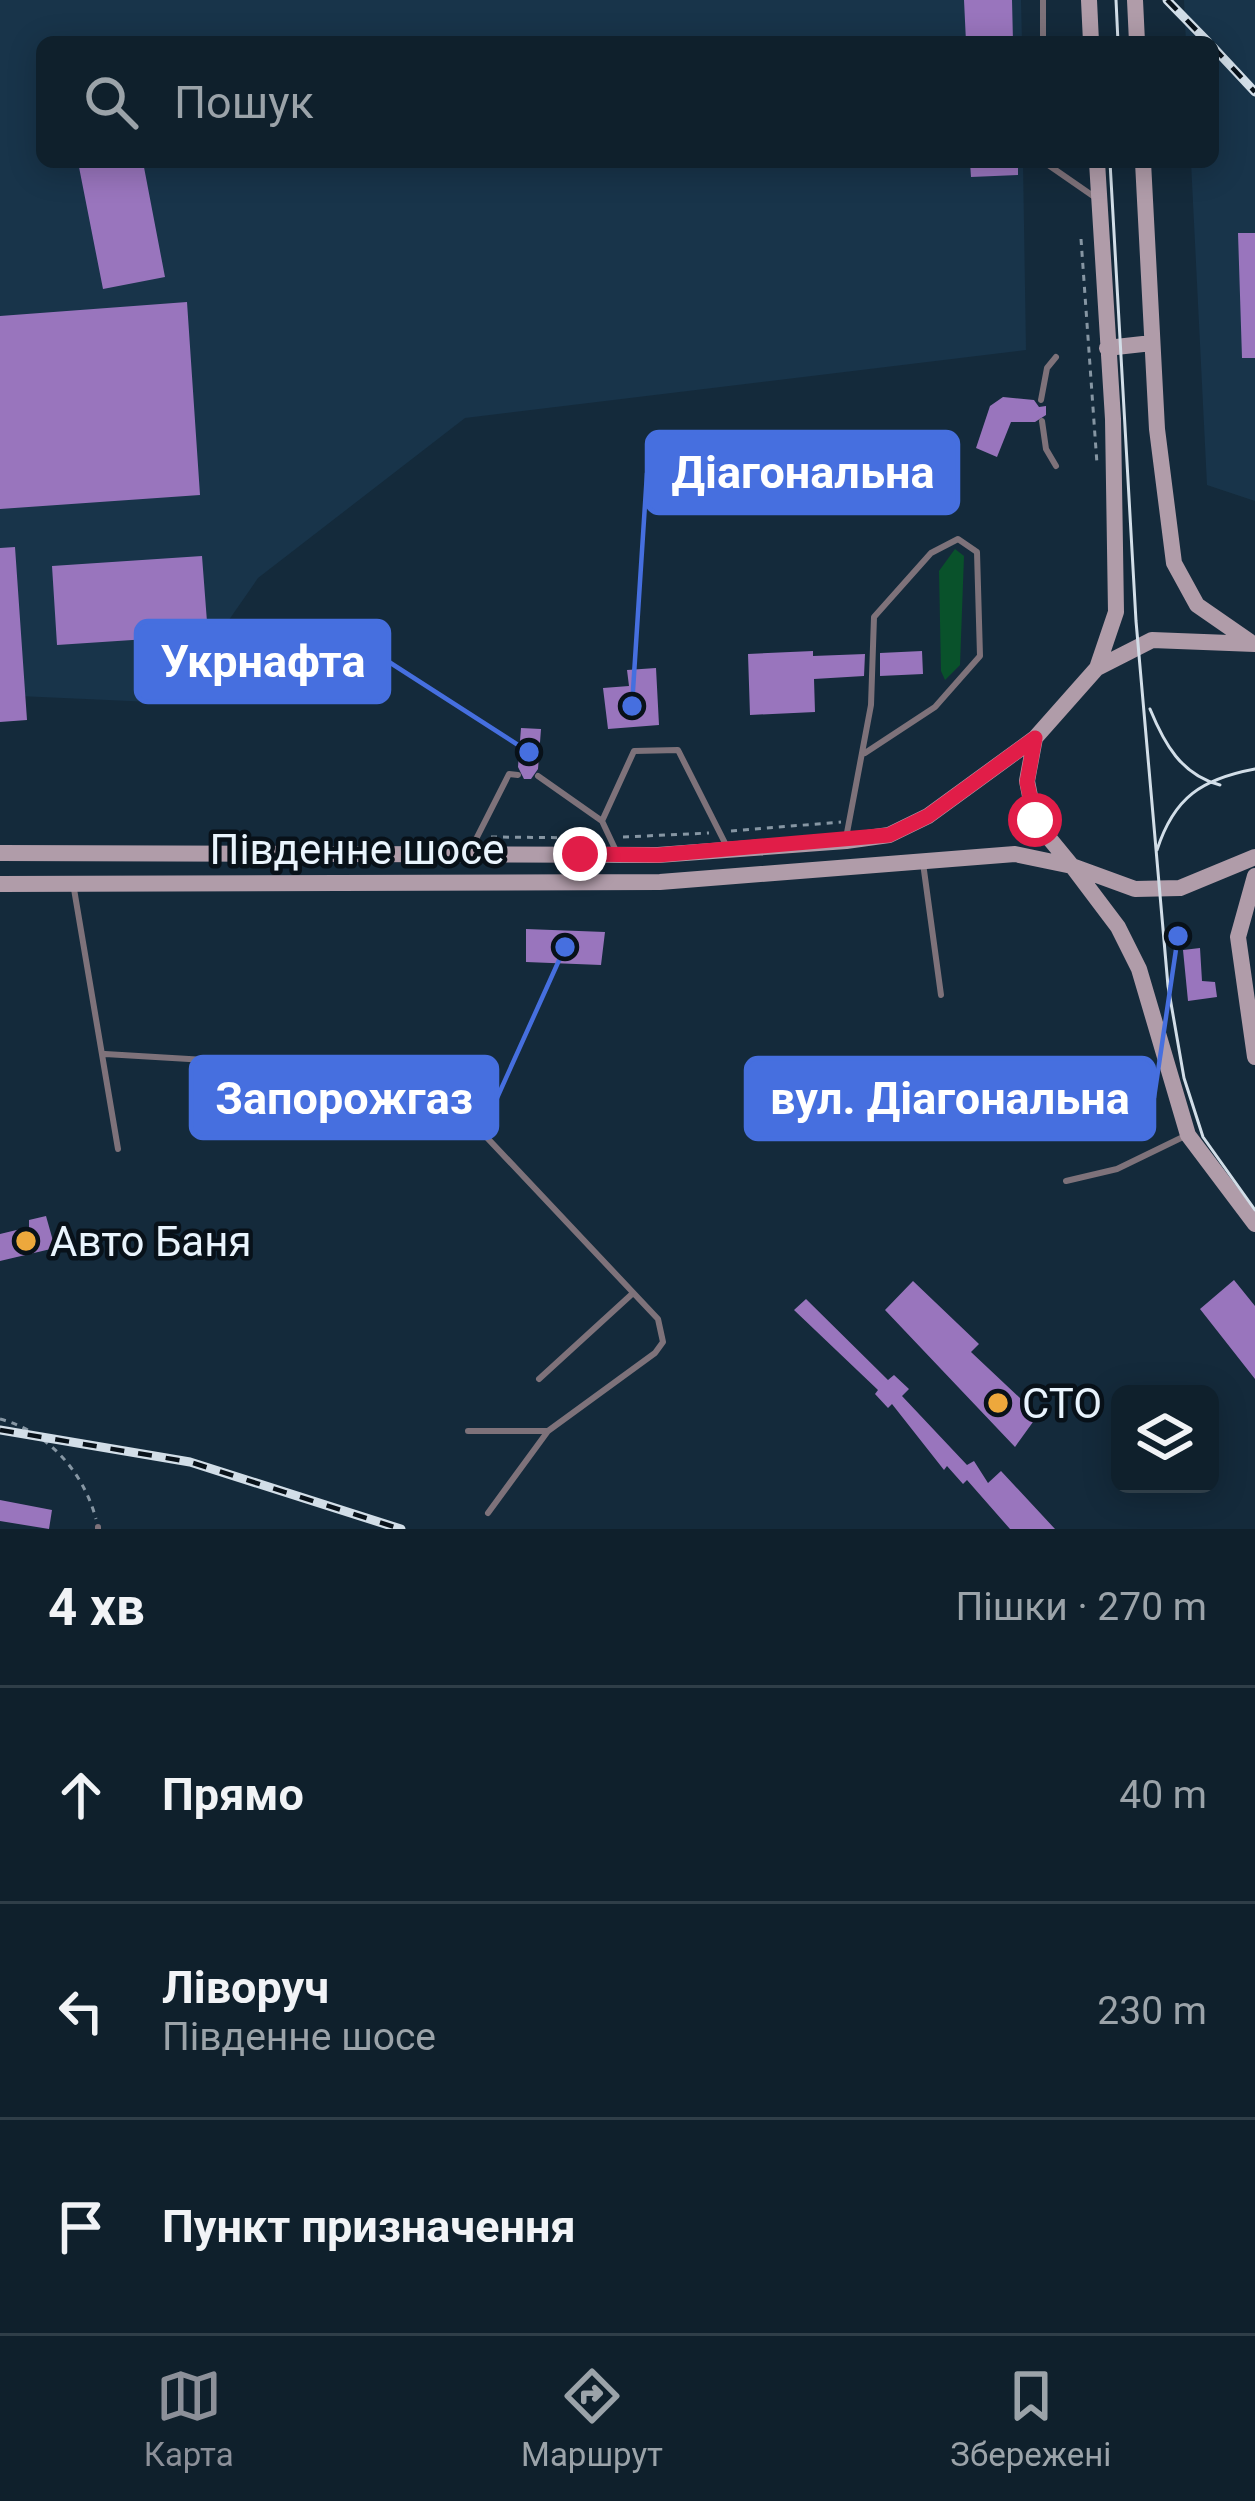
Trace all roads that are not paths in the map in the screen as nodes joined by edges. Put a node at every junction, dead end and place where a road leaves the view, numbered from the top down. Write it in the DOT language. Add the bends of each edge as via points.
graph roads {
  1 [pos="1043,0"];
  2 [pos="1089,0"];
  3 [pos="1135,0"];
  4 [pos="1043,36"];
  5 [pos="1091,36"];
  6 [pos="1137,36"];
  7 [pos="1053,168"];
  8 [pos="1097,168"];
  9 [pos="1143,168"];
  10 [pos="1099,200"];
  11 [pos="1152,343"];
  12 [pos="1107,348"];
  13 [pos="1057,357"];
  14 [pos="1042,400"];
  15 [pos="1042,422"];
  16 [pos="1056,466"];
  17 [pos="1252,643"];
  18 [pos="1097,668"];
  19 [pos="1035,738"];
  20 [pos="865,753"];
  21 [pos="518,775"];
  22 [pos="538,776"];
  23 [pos="602,821"];
  24 [pos="723,840"];
  25 [pos="846,841"];
  26 [pos="473,846"];
  27 [pos="614,846"];
  28 [pos="0,853"];
  29 [pos="239,854"];
  30 [pos="1255,857"];
  31 [pos="923,859"];
  32 [pos="1072,866"];
  33 [pos="1255,876"];
  34 [pos="0,884"];
  35 [pos="73,885"];
  36 [pos="236,886"];
  37 [pos="941,994"];
  38 [pos="105,1054"];
  39 [pos="1255,1057"];
  40 [pos="1188,1135"];
  41 [pos="118,1149"];
  42 [pos="1066,1181"];
  43 [pos="1255,1224"];
  44 [pos="632,1294"];
  45 [pos="539,1379"];
  46 [pos="468,1431"];
  47 [pos="548,1431"];
  48 [pos="488,1513"];
  1 -- 4 [label="lane"];
  2 -- 5 [label="main road"];
  3 -- 6 [label="main road"];
  7 -- 10 [label="lane"];
  8 -- 10 [label="main road"];
  9 -- 11 [label="main road"];
  10 -- 12 [label="main road"];
  11 -- 12 [label="main road"];
  11 -- 17 [label="main road" via="1174,563 1197,604"];
  12 -- 18 [label="main road" via="1116,612"];
  13 -- 14 [label="lane" via="1046,368"];
  15 -- 16 [label="lane"];
  17 -- 18 [label="main road" via="1152,640"];
  18 -- 19 [label="main road, Південне шосе"];
  19 -- 25 [label="main road, Південне шосе" via="928,816 889,835"];
  19 -- 32 [label="main road" via="1027,782 1035,820"];
  20 -- 20 [label="lane" via="935,707 980,656 977,552 958,539 931,553 874,617"];
  20 -- 25 [label="lane"];
  21 -- 26 [label="lane" via="509,774"];
  22 -- 23 [label="lane"];
  23 -- 24 [label="lane" via="634,751 678,750"];
  23 -- 27 [label="lane"];
  24 -- 25 [label="main road, Південне шосе"];
  24 -- 27 [label="main road, Південне шосе"];
  26 -- 27 [label="main road, Південне шосе"];
  26 -- 29 [label="main road, Південне шосе"];
  28 -- 29 [label="main road, Південне шосе"];
  29 -- 36 [label="main road"];
  30 -- 32 [label="main road, Південне шосе" via="1210,879 1159,890"];
  31 -- 32 [label="main road, Південне шосе" via="1015,854"];
  31 -- 36 [label="main road, Південне шосе" via="660,882"];
  31 -- 37 [label="lane"];
  32 -- 40 [label="main road" via="1139,969"];
  33 -- 39 [label="main road" via="1238,938"];
  34 -- 35 [label="main road, Південне шосе"];
  35 -- 36 [label="main road, Південне шосе"];
  35 -- 38 [label="lane"];
  38 -- 41 [label="lane"];
  38 -- 44 [label="lane" via="426,1073"];
  40 -- 42 [label="lane" via="1118,1168"];
  40 -- 43 [label="main road"];
  44 -- 45 [label="lane"];
  44 -- 47 [label="lane" via="658,1319 663,1342"];
  46 -- 47 [label="lane"];
  47 -- 48 [label="lane"];
}
